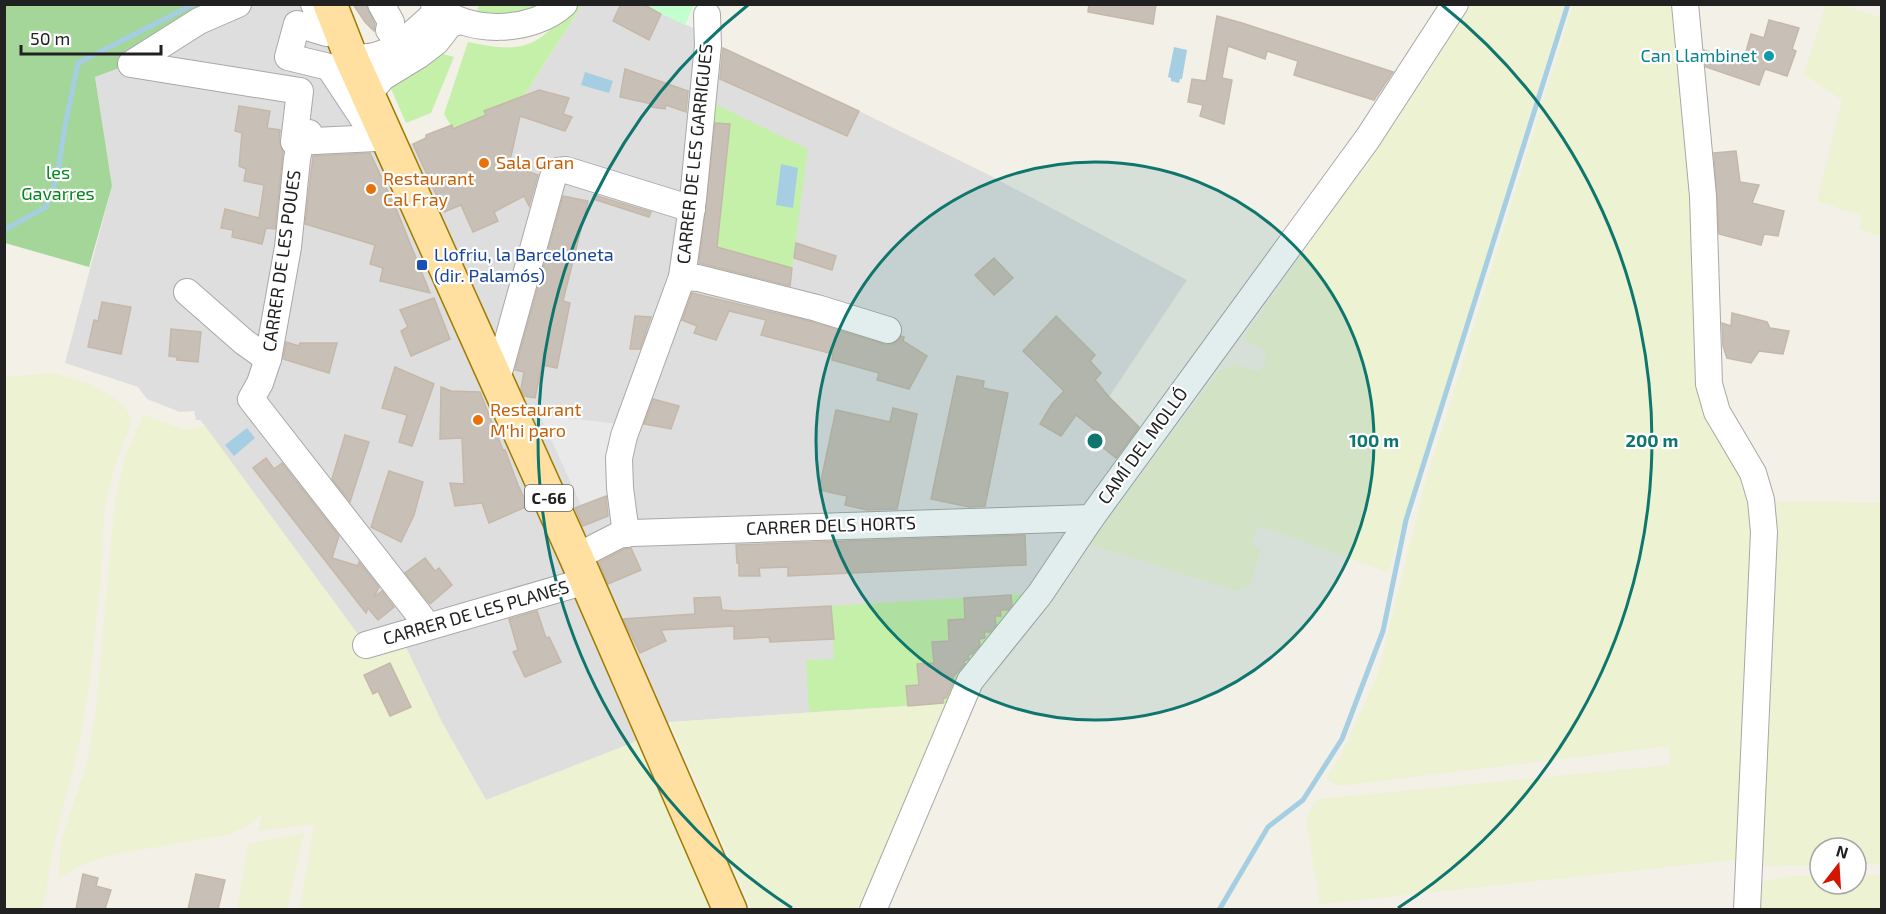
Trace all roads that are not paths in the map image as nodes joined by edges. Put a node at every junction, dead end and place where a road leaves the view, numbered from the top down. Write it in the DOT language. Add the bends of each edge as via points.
graph roads {
  1 [pos="238,4"];
  2 [pos="314,4"];
  3 [pos="330,4"];
  4 [pos="381,4"];
  5 [pos="564,4"];
  6 [pos="1455,4"];
  7 [pos="1685,4"];
  8 [pos="444,12"];
  9 [pos="707,15"];
  10 [pos="389,30"];
  11 [pos="350,54"];
  12 [pos="368,94"];
  13 [pos="380,134"];
  14 [pos="300,142"];
  15 [pos="692,209"];
  16 [pos="682,277"];
  17 [pos="187,292"];
  18 [pos="888,330"];
  19 [pos="268,359"];
  20 [pos="496,383"];
  21 [pos="1091,518"];
  22 [pos="626,534"];
  23 [pos="581,569"];
  24 [pos="428,626"];
  25 [pos="366,645"];
  26 [pos="730,909"];
  27 [pos="873,909"];
  28 [pos="1747,909"];
  1 -- 14 [label="street, CARRER DE LES POUES" via="199,21 131,64 300,91 294,142"];
  2 -- 13 [label="street" via="327,33 297,24 288,57 328,67"];
  3 -- 11 [label="main road, C-66"];
  4 -- 10 [label="street" via="391,22"];
  5 -- 8 [label="street" via="530,24 504,27 480,26"];
  6 -- 21 [label="street, CAMÍ DEL MOLLÓ" via="1368,138"];
  7 -- 28 [label="street" via="1703,196 1709,384 1717,412 1753,473 1764,532"];
  8 -- 11 [label="street" via="389,50 367,57"];
  8 -- 12 [label="street" via="450,24 436,42 383,77"];
  9 -- 15 [label="street, CARRER DE LES GARRIGUES" via="708,45"];
  11 -- 12 [label="main road, C-66"];
  12 -- 13 [label="main road, C-66"];
  13 -- 14 [label="street" via="376,138"];
  13 -- 20 [label="main road, C-66"];
  14 -- 19 [label="street, CARRER DE LES POUES" via="288,247"];
  15 -- 16 [label="street, CARRER DE LES GARRIGUES"];
  15 -- 20 [label="street" via="566,170 558,171 553,177"];
  16 -- 18 [label="street" via="817,308"];
  16 -- 22 [label="street, CARRER DE LES GARRIGUES" via="619,458"];
  17 -- 19 [label="street"];
  19 -- 24 [label="street, CARRER DE LES POUES" via="251,399"];
  20 -- 23 [label="main road, C-66"];
  21 -- 22 [label="street, CARRER DELS HORTS"];
  21 -- 27 [label="street, CAMÍ DEL MOLLÓ" via="1040,594 970,681"];
  22 -- 23 [label="street, CARRER DELS HORTS" via="619,535"];
  23 -- 24 [label="street, CARRER DE LES PLANES"];
  23 -- 26 [label="main road, C-66"];
  24 -- 25 [label="street, CARRER DE LES PLANES"];
}
